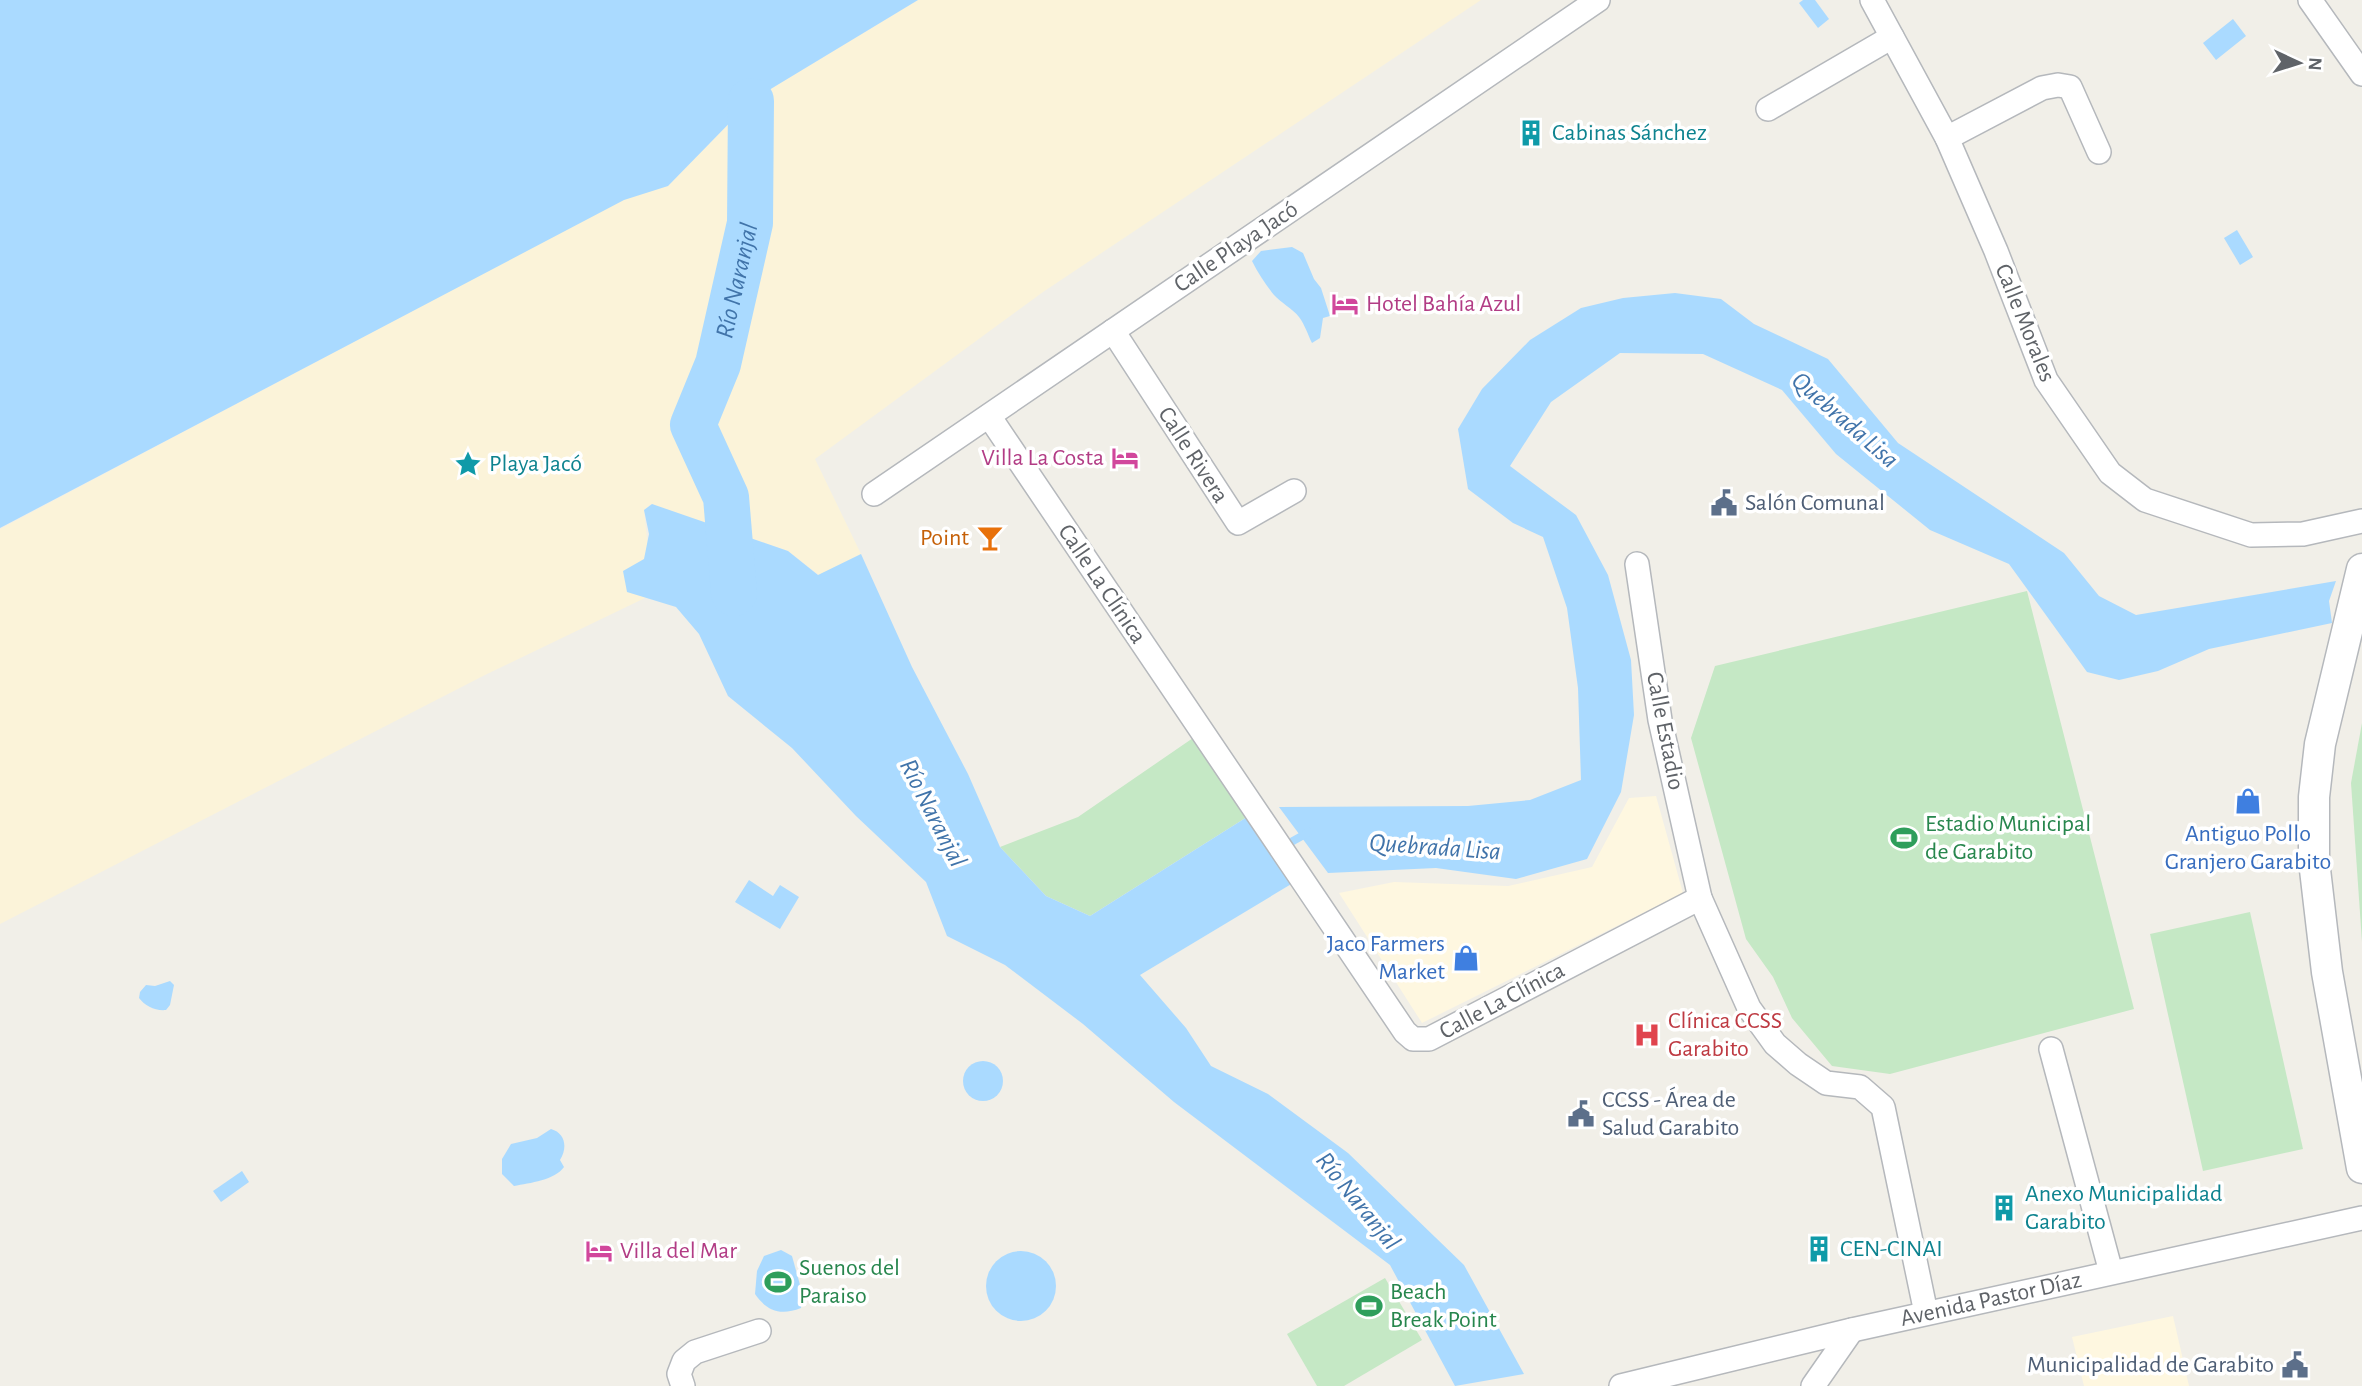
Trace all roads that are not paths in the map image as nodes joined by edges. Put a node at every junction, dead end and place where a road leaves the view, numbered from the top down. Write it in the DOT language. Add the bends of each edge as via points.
graph roads {
  1 [pos="1598,0"];
  2 [pos="1872,0"];
  3 [pos="2310,0"];
  4 [pos="1892,37"];
  5 [pos="2362,74"];
  6 [pos="1768,109"];
  7 [pos="1947,138"];
  8 [pos="2099,152"];
  9 [pos="1113,331"];
  10 [pos="989,416"];
  11 [pos="1294,491"];
  12 [pos="874,494"];
  13 [pos="2362,521"];
  14 [pos="1637,564"];
  15 [pos="2362,569"];
  16 [pos="1700,898"];
  17 [pos="2051,1049"];
  18 [pos="2362,1168"];
  19 [pos="2362,1218"];
  20 [pos="2110,1272"];
  21 [pos="1926,1313"];
  22 [pos="1852,1330"];
  23 [pos="759,1331"];
  24 [pos="683,1386"];
  25 [pos="1620,1386"];
  26 [pos="1813,1386"];
  1 -- 9 [label="street, Calle Playa Jacó"];
  2 -- 4 [label="street, Calle Morales"];
  3 -- 5 [label="street"];
  4 -- 6 [label="street"];
  4 -- 7 [label="street, Calle Morales"];
  7 -- 8 [label="street" via="2042,88 2058,85 2070,87"];
  7 -- 13 [label="street, Calle Morales" via="2046,380 2110,473 2145,500 2251,535 2303,534"];
  9 -- 10 [label="street, Calle Playa Jacó"];
  9 -- 11 [label="street, Calle Rivera" via="1238,523"];
  10 -- 12 [label="street, Calle Playa Jacó"];
  10 -- 16 [label="street, Calle La Clínica" via="1413,1039 1429,1039"];
  14 -- 16 [label="street, Calle Estadio" via="1660,720"];
  15 -- 18 [label="street" via="2323,732 2314,797 2314,861 2327,972"];
  16 -- 21 [label="street" via="1749,1008 1775,1044 1826,1083 1860,1087 1883,1107"];
  17 -- 20 [label="street"];
  19 -- 20 [label="street, Avenida Pastor Díaz"];
  20 -- 21 [label="street, Avenida Pastor Díaz"];
  21 -- 22 [label="street, Avenida Pastor Díaz"];
  22 -- 25 [label="street, Avenida Pastor Díaz"];
  22 -- 26 [label="street"];
  23 -- 24 [label="street" via="695,1352 679,1374"];
}
